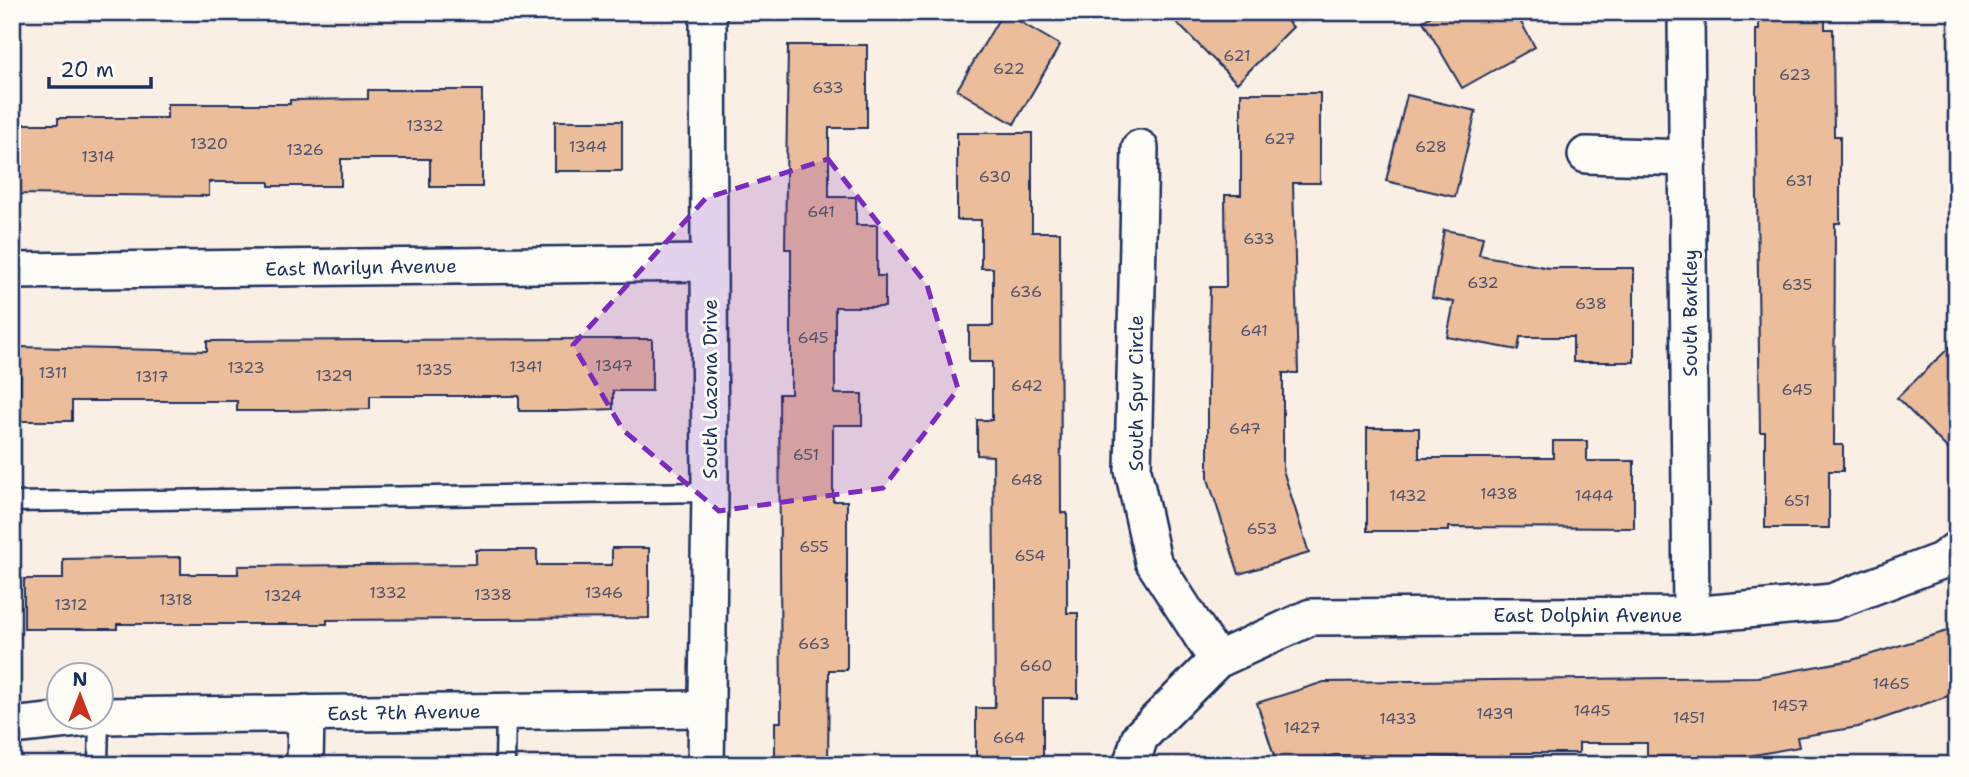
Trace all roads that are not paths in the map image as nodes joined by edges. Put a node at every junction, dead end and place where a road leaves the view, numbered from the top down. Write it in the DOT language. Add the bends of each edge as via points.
graph roads {
  1 [pos="708,12"];
  2 [pos="1686,12"];
  3 [pos="1140,148"];
  4 [pos="1586,155"];
  5 [pos="1689,158"];
  6 [pos="709,263"];
  7 [pos="12,271"];
  8 [pos="710,492"];
  9 [pos="12,502"];
  10 [pos="1957,550"];
  11 [pos="1691,615"];
  12 [pos="1217,660"];
  13 [pos="706,709"];
  14 [pos="506,711"];
  15 [pos="306,713"];
  16 [pos="116,717"];
  17 [pos="46,722"];
  18 [pos="12,726"];
  19 [pos="99,732"];
  20 [pos="98,765"];
  21 [pos="305,765"];
  22 [pos="505,765"];
  23 [pos="706,765"];
  24 [pos="1131,765"];
  1 -- 6 [label="street, South Lazona Drive"];
  2 -- 5 [label="street, South Barkley"];
  3 -- 12 [label="street, South Spur Circle" via="1133,470 1153,561"];
  4 -- 5 [label="street"];
  5 -- 11 [label="street, South Barkley"];
  6 -- 7 [label="street, East Marilyn Avenue"];
  6 -- 8 [label="street, South Lazona Drive"];
  8 -- 9 [label="lane"];
  8 -- 13 [label="street, South Lazona Drive"];
  10 -- 11 [label="street, East Dolphin Avenue" via="1941,561 1832,602"];
  11 -- 12 [label="street, East Dolphin Avenue" via="1311,617"];
  12 -- 24 [label="street" via="1140,737"];
  13 -- 14 [label="street, East 7th Avenue"];
  13 -- 23 [label="street, South Lazona Drive"];
  14 -- 15 [label="street, East 7th Avenue"];
  14 -- 22 [label="lane"];
  15 -- 16 [label="street, East 7th Avenue"];
  15 -- 21 [label="street"];
  17 -- 18 [label="street"];
  19 -- 20 [label="lane"];
}
